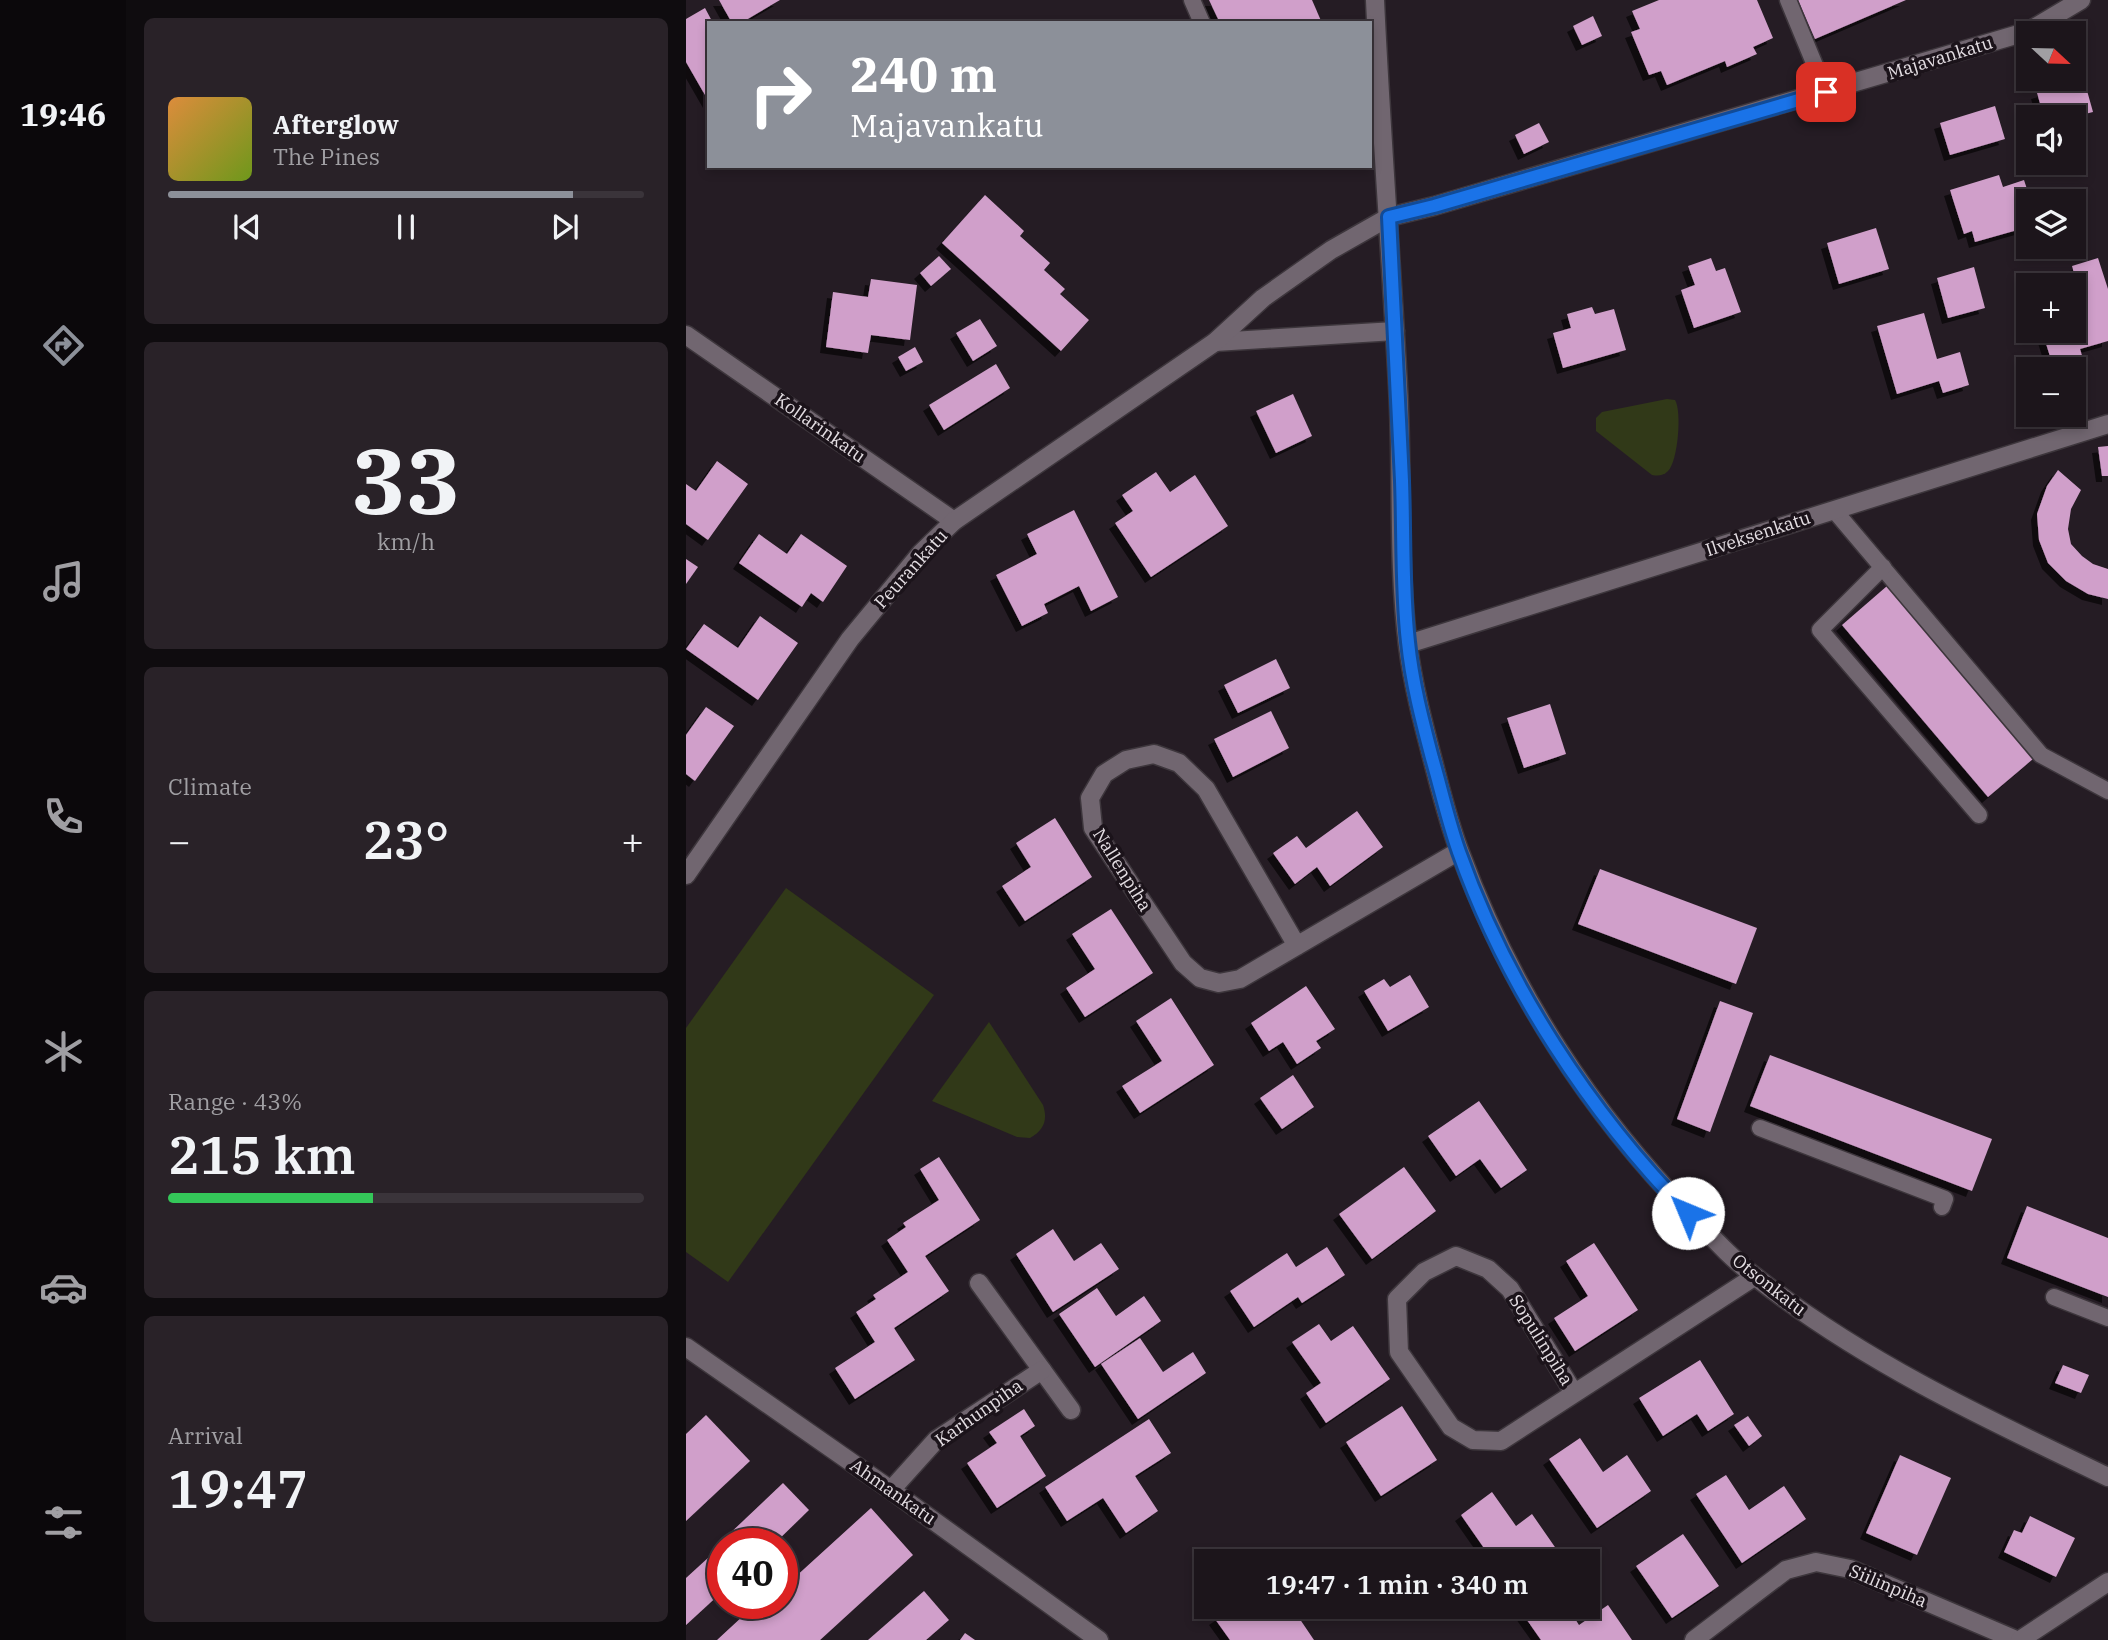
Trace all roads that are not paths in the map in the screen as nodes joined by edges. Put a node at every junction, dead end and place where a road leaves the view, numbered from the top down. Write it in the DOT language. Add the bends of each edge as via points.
graph roads {
  1 [pos="1192,0"];
  2 [pos="1375,0"];
  3 [pos="1788,0"];
  4 [pos="2081,0"];
  5 [pos="1201,21"];
  6 [pos="1826,92"];
  7 [pos="1389,217"];
  8 [pos="1395,331"];
  9 [pos="686,335"];
  10 [pos="1215,342"];
  11 [pos="2108,424"];
  12 [pos="1834,510"];
  13 [pos="954,521"];
  14 [pos="1883,567"];
  15 [pos="1408,644"];
  16 [pos="2108,791"];
  17 [pos="1979,815"];
  18 [pos="1459,851"];
  19 [pos="686,875"];
  20 [pos="1297,946"];
  21 [pos="1760,1128"];
  22 [pos="1942,1207"];
  23 [pos="1754,1276"];
  24 [pos="979,1283"];
  25 [pos="2054,1297"];
  26 [pos="2108,1318"];
  27 [pos="686,1348"];
  28 [pos="1042,1370"];
  29 [pos="1574,1394"];
  30 [pos="1071,1410"];
  31 [pos="2108,1477"];
  32 [pos="891,1490"];
  33 [pos="2108,1582"];
  34 [pos="1099,1640"];
  35 [pos="1694,1640"];
  36 [pos="2018,1640"];
  1 -- 5 [label="lane"];
  2 -- 7 [label="street, Otsonkatu"];
  3 -- 6 [label="lane"];
  4 -- 6 [label="street, Majavankatu" via="2029,31"];
  6 -- 7 [label="street, Majavankatu"];
  7 -- 8 [label="street, Otsonkatu"];
  7 -- 10 [label="street, Peurankatu" via="1331,250 1263,298"];
  8 -- 10 [label="street"];
  8 -- 15 [label="street, Otsonkatu"];
  9 -- 13 [label="street, Kollarinkatu"];
  10 -- 13 [label="street, Peurankatu"];
  11 -- 12 [label="street, Ilveksenkatu"];
  12 -- 14 [label="lane"];
  12 -- 15 [label="street, Ilveksenkatu"];
  13 -- 19 [label="street, Peurankatu" via="849,639"];
  14 -- 16 [label="lane" via="2041,755"];
  14 -- 17 [label="lane" via="1820,630"];
  15 -- 18 [label="street, Otsonkatu" via="1416,697"];
  18 -- 20 [label="street, Nallenpiha"];
  18 -- 23 [label="street, Otsonkatu" via="1528,1001 1588,1092 1657,1182"];
  20 -- 20 [label="street, Nallenpiha" via="1240,979 1219,983 1200,978 1183,963 1093,828 1090,798 1104,774 1126,760 1154,754 1179,763 1206,789"];
  21 -- 22 [label="lane" via="1945,1199"];
  23 -- 29 [label="street, Sopulinpiha"];
  23 -- 31 [label="street, Otsonkatu" via="1893,1370"];
  24 -- 28 [label="street, Karhunpiha"];
  25 -- 26 [label="lane"];
  27 -- 32 [label="street, Ahmankatu"];
  28 -- 30 [label="street, Karhunpiha"];
  28 -- 32 [label="street, Karhunpiha" via="936,1440"];
  29 -- 29 [label="street, Sopulinpiha" via="1501,1441 1473,1440 1451,1427 1399,1352 1397,1299 1424,1272 1456,1256 1488,1269 1510,1289"];
  32 -- 34 [label="street, Ahmankatu"];
  33 -- 36 [label="street, Siilinpiha"];
  35 -- 36 [label="street, Siilinpiha" via="1786,1570 1816,1562 1850,1569"];
}
